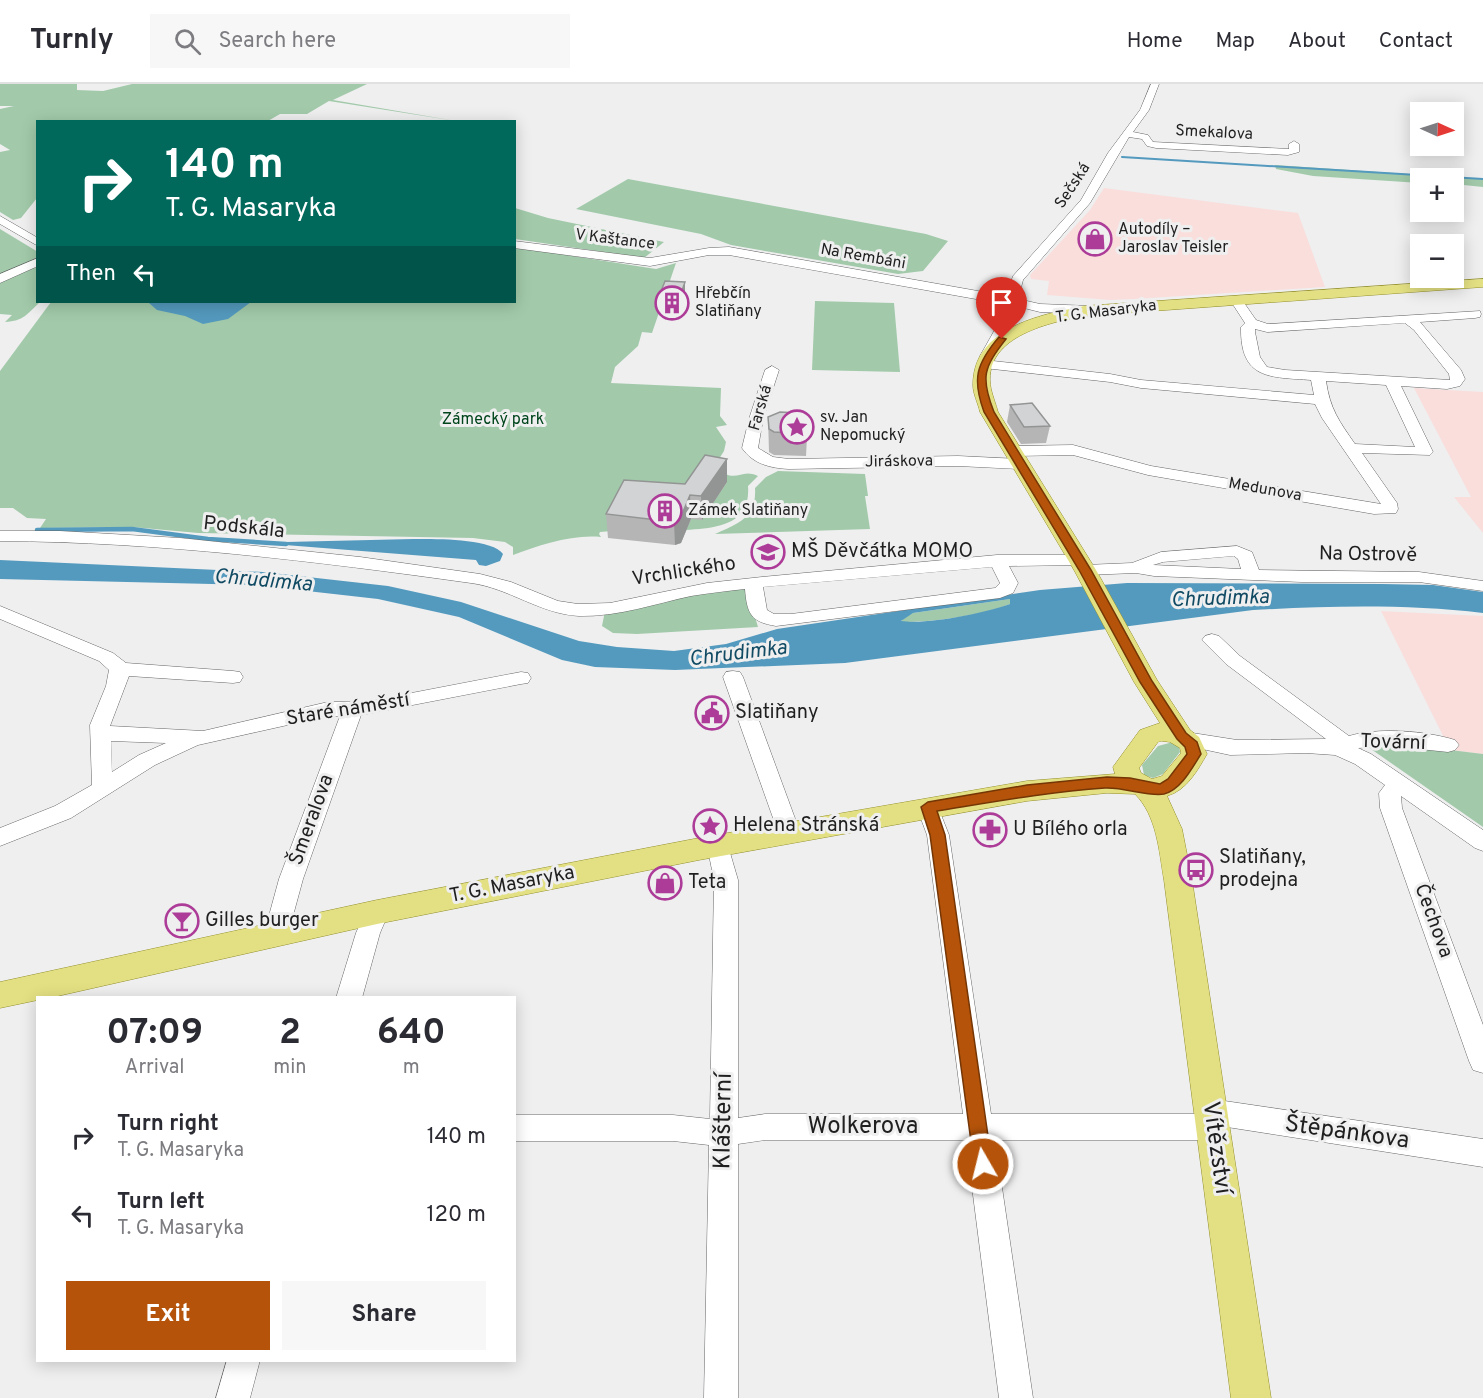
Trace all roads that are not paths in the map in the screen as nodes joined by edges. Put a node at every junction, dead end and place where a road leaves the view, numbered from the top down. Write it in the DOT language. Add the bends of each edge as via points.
graph roads {
  1 [pos="1155,84"];
  2 [pos="1127,134"];
  3 [pos="1294,144"];
  4 [pos="0,219"];
  5 [pos="36,242"];
  6 [pos="516,244"];
  7 [pos="710,250"];
  8 [pos="36,262"];
  9 [pos="0,279"];
  10 [pos="1483,283"];
  11 [pos="1236,300"];
  12 [pos="1010,302"];
  13 [pos="1032,306"];
  14 [pos="1098,309"];
  15 [pos="1475,314"];
  16 [pos="1409,318"];
  17 [pos="1046,319"];
  18 [pos="1254,324"];
  19 [pos="986,360"];
  20 [pos="772,370"];
  21 [pos="1318,377"];
  22 [pos="1392,383"];
  23 [pos="1322,399"];
  24 [pos="1349,448"];
  25 [pos="1016,457"];
  26 [pos="779,464"];
  27 [pos="0,536"];
  28 [pos="998,560"];
  29 [pos="1084,568"];
  30 [pos="482,579"];
  31 [pos="753,584"];
  32 [pos="1483,585"];
  33 [pos="0,602"];
  34 [pos="7,614"];
  35 [pos="1212,640"];
  36 [pos="1130,653"];
  37 [pos="119,670"];
  38 [pos="233,677"];
  39 [pos="733,677"];
  40 [pos="521,678"];
  41 [pos="353,708"];
  42 [pos="100,733"];
  43 [pos="1184,737"];
  44 [pos="203,738"];
  45 [pos="1141,745"];
  46 [pos="1448,745"];
  47 [pos="1344,746"];
  48 [pos="1272,747"];
  49 [pos="1181,772"];
  50 [pos="1400,784"];
  51 [pos="1142,786"];
  52 [pos="1027,791"];
  53 [pos="95,794"];
  54 [pos="928,807"];
  55 [pos="789,832"];
  56 [pos="0,837"];
  57 [pos="1483,842"];
  58 [pos="718,845"];
  59 [pos="1181,899"];
  60 [pos="377,912"];
  61 [pos="281,933"];
  62 [pos="0,995"];
  63 [pos="350,996"];
  64 [pos="1483,1061"];
  65 [pos="1212,1120"];
  66 [pos="978,1127"];
  67 [pos="516,1128"];
  68 [pos="724,1132"];
  69 [pos="1483,1153"];
  70 [pos="243,1362"];
  71 [pos="233,1398"];
  72 [pos="721,1398"];
  73 [pos="1016,1398"];
  74 [pos="1251,1398"];
  1 -- 2 [label="street, Sečská" via="1144,111"];
  2 -- 3 [label="street, Smekalova" via="1145,137 1156,146 1291,152 1295,151"];
  2 -- 12 [label="street, Sečská" via="1080,209 1020,275"];
  4 -- 5 [label="street"];
  6 -- 7 [label="street, V Kaštance" via="650,262"];
  7 -- 12 [label="street, Na Rembáni"];
  8 -- 9 [label="street"];
  10 -- 11 [label="main road, T. G. Masaryka"];
  11 -- 14 [label="main road, T. G. Masaryka"];
  11 -- 18 [label="street"];
  12 -- 13 [label="street"];
  12 -- 17 [label="street" via="1025,313"];
  12 -- 19 [label="street, Sečská" via="1005,324"];
  13 -- 14 [label="street" via="1071,311"];
  13 -- 17 [label="street" via="1042,311"];
  14 -- 17 [label="main road, T. G. Masaryka"];
  15 -- 16 [label="street"];
  16 -- 18 [label="street" via="1274,328"];
  16 -- 22 [label="street" via="1458,380 1447,385"];
  17 -- 19 [label="main road, T. G. Masaryka" via="1010,333"];
  18 -- 21 [label="street" via="1248,327 1248,333 1259,369"];
  19 -- 23 [label="street" via="1141,384"];
  19 -- 25 [label="main road" via="981,376 983,398"];
  20 -- 26 [label="street, Farská" via="750,448"];
  21 -- 22 [label="street"];
  21 -- 23 [label="street, Medunova"];
  22 -- 24 [label="street" via="1425,452"];
  23 -- 24 [label="street, Medunova" via="1329,418"];
  24 -- 25 [label="street, Medunova" via="1390,509 1148,470 1073,450"];
  25 -- 26 [label="street, Jiráskova"];
  25 -- 29 [label="main road"];
  27 -- 30 [label="street, Podskála" via="146,538"];
  28 -- 29 [label="street, Vrchlického"];
  28 -- 31 [label="street, Vrchlického"];
  28 -- 31 [label="street" via="1009,583 1000,593 811,618 764,617 757,610"];
  29 -- 32 [label="street, Na Ostrově" via="1419,577"];
  29 -- 36 [label="main road"];
  30 -- 31 [label="street, Vrchlického" via="540,602 576,610"];
  33 -- 34 [label="street" via="10,603 11,613"];
  34 -- 37 [label="street" via="106,657"];
  35 -- 47 [label="street"];
  36 -- 43 [label="main road"];
  36 -- 45 [label="main road" via="1153,717"];
  37 -- 38 [label="street"];
  37 -- 42 [label="street"];
  39 -- 55 [label="street"];
  40 -- 41 [label="street, Staré náměstí"];
  41 -- 44 [label="street, Staré náměstí" via="323,710"];
  41 -- 61 [label="street, Šmeralova" via="291,879"];
  42 -- 44 [label="street, Staré náměstí"];
  42 -- 53 [label="street" via="100,772"];
  43 -- 45 [label="main road, T. G. Masaryka" via="1163,732"];
  43 -- 48 [label="street" via="1218,747"];
  43 -- 49 [label="main road" via="1194,754"];
  44 -- 53 [label="street, Staré náměstí" via="160,753"];
  45 -- 51 [label="main road" via="1126,770"];
  45 -- 52 [label="main road, T. G. Masaryka" via="1116,767"];
  46 -- 47 [label="street, Tovární" via="1377,738"];
  47 -- 48 [label="street"];
  47 -- 50 [label="street"];
  48 -- 49 [label="street" via="1213,756 1194,762"];
  49 -- 51 [label="main road, T. G. Masaryka" via="1166,788"];
  49 -- 59 [label="main road, Vítězství" via="1174,800"];
  50 -- 57 [label="street"];
  50 -- 64 [label="street, Čechova" via="1390,793 1391,808"];
  51 -- 52 [label="main road, T. G. Masaryka" via="1107,783"];
  51 -- 59 [label="main road, Vítězství" via="1153,794 1160,807"];
  52 -- 54 [label="main road, T. G. Masaryka"];
  53 -- 56 [label="street, Staré náměstí" via="55,816"];
  54 -- 55 [label="main road, T. G. Masaryka"];
  54 -- 66 [label="street" via="938,835"];
  55 -- 58 [label="main road, T. G. Masaryka"];
  58 -- 60 [label="main road, T. G. Masaryka"];
  58 -- 68 [label="street, Klášterní" via="726,880"];
  59 -- 65 [label="main road, Vítězství"];
  60 -- 61 [label="main road, T. G. Masaryka"];
  60 -- 63 [label="street"];
  61 -- 62 [label="main road, T. G. Masaryka"];
  65 -- 66 [label="street, Wolkerova"];
  65 -- 69 [label="street, Štěpánkova"];
  65 -- 74 [label="main road, Vítězství"];
  66 -- 68 [label="street, Wolkerova" via="765,1127"];
  66 -- 73 [label="street"];
  67 -- 68 [label="street, Wolkerova" via="673,1128"];
  68 -- 72 [label="street, Klášterní"];
  70 -- 71 [label="street"];
}
